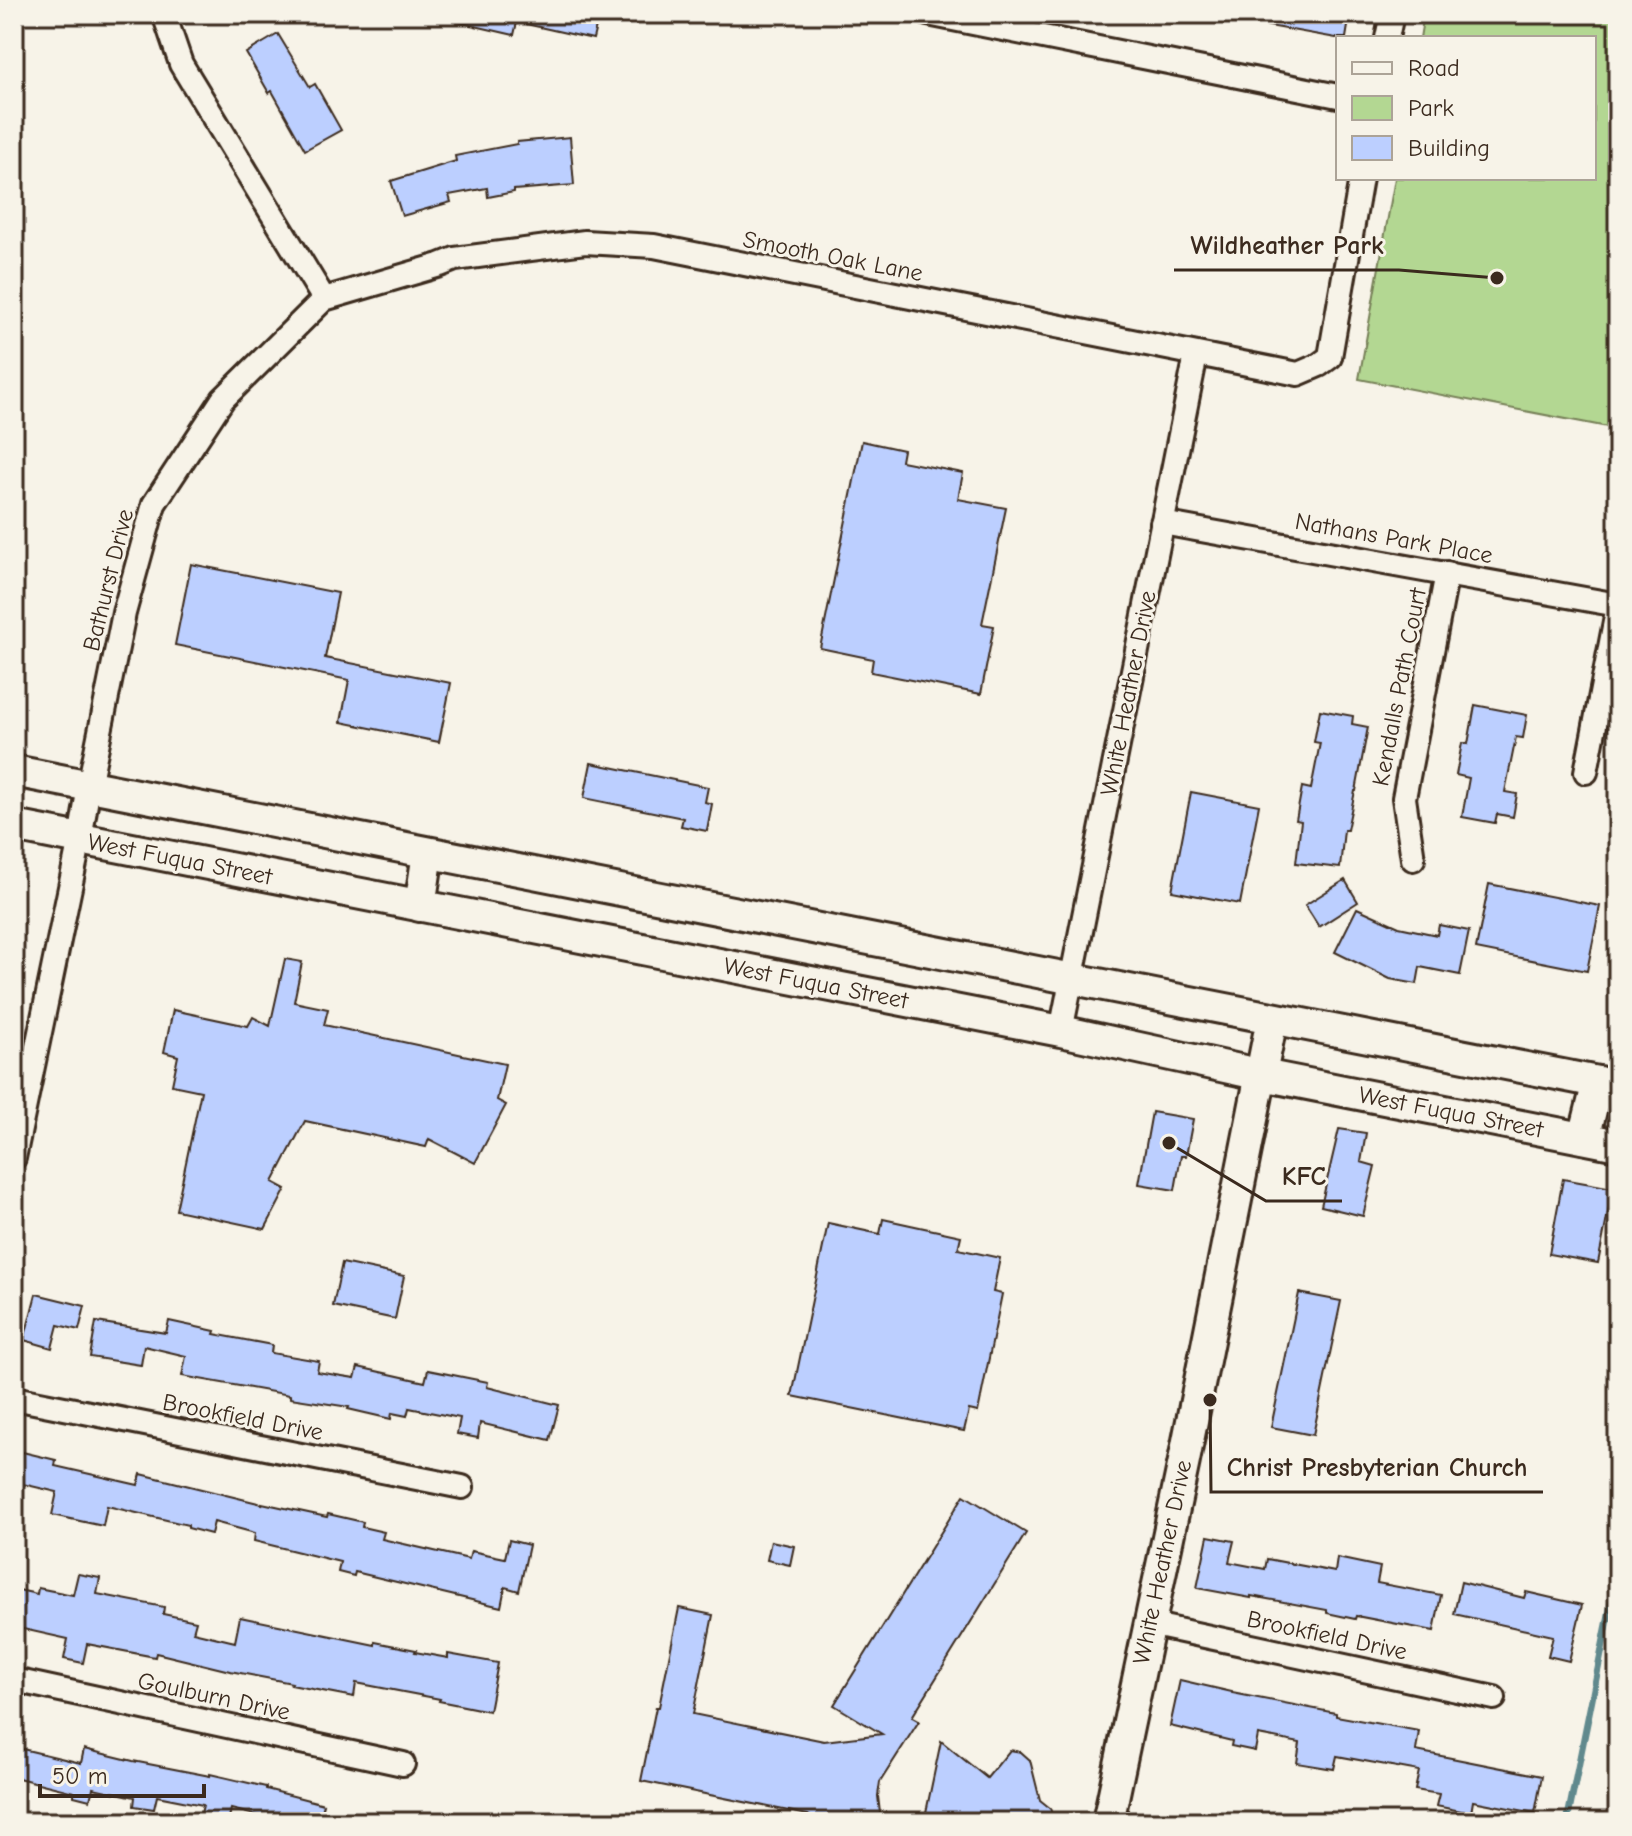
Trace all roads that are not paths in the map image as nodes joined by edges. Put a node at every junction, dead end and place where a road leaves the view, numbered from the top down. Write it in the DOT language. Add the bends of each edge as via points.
graph roads {
  1 [pos="164,14"];
  2 [pos="928,14"];
  3 [pos="1392,14"];
  4 [pos="1387,36"];
  5 [pos="1336,96"];
  6 [pos="1361,180"];
  7 [pos="324,299"];
  8 [pos="1196,355"];
  9 [pos="1162,523"];
  10 [pos="1447,573"];
  11 [pos="1618,605"];
  12 [pos="14,771"];
  13 [pos="1586,772"];
  14 [pos="89,786"];
  15 [pos="14,826"];
  16 [pos="80,839"];
  17 [pos="428,853"];
  18 [pos="1413,859"];
  19 [pos="420,906"];
  20 [pos="784,922"];
  21 [pos="775,974"];
  22 [pos="1072,978"];
  23 [pos="1272,1019"];
  24 [pos="1061,1031"];
  25 [pos="1262,1075"];
  26 [pos="1608,1084"];
  27 [pos="1584,1138"];
  28 [pos="1618,1145"];
  29 [pos="14,1158"];
  30 [pos="14,1398"];
  31 [pos="462,1487"];
  32 [pos="1149,1624"];
  33 [pos="14,1680"];
  34 [pos="1494,1698"];
  35 [pos="403,1764"];
  36 [pos="1108,1822"];
  1 -- 7 [label="street" via="181,64"];
  2 -- 5 [label="street"];
  3 -- 4 [label="street"];
  6 -- 8 [label="street, Smooth Oak Lane" via="1330,357 1298,374"];
  7 -- 8 [label="street, Smooth Oak Lane" via="455,259 599,242 654,246"];
  7 -- 14 [label="street, Bathurst Drive" via="223,399 154,504 124,613"];
  8 -- 9 [label="street, White Heather Drive"];
  9 -- 10 [label="street, Nathans Park Place"];
  9 -- 22 [label="street, White Heather Drive"];
  10 -- 11 [label="street, Nathans Park Place"];
  10 -- 18 [label="street, Kendalls Path Court" via="1404,798"];
  11 -- 13 [label="street"];
  12 -- 14 [label="main road"];
  14 -- 16 [label="street, Bathurst Drive"];
  14 -- 17 [label="main road"];
  15 -- 16 [label="main road, West Fuqua Street"];
  16 -- 19 [label="main road, West Fuqua Street"];
  16 -- 29 [label="street, Bathurst Drive"];
  17 -- 19 [label="main road"];
  17 -- 20 [label="main road"];
  19 -- 21 [label="main road, West Fuqua Street"];
  20 -- 21 [label="main road"];
  20 -- 22 [label="main road"];
  21 -- 24 [label="main road, West Fuqua Street"];
  22 -- 23 [label="main road"];
  22 -- 24 [label="street, White Heather Drive"];
  23 -- 25 [label="main road, White Heather Drive"];
  23 -- 26 [label="main road"];
  24 -- 25 [label="main road, West Fuqua Street"];
  25 -- 27 [label="main road, West Fuqua Street"];
  25 -- 32 [label="main road, White Heather Drive"];
  26 -- 27 [label="main road"];
  27 -- 28 [label="main road, West Fuqua Street"];
  30 -- 31 [label="street, Brookfield Drive"];
  32 -- 34 [label="street, Brookfield Drive"];
  32 -- 36 [label="main road, White Heather Drive"];
  33 -- 35 [label="street, Goulburn Drive"];
}
